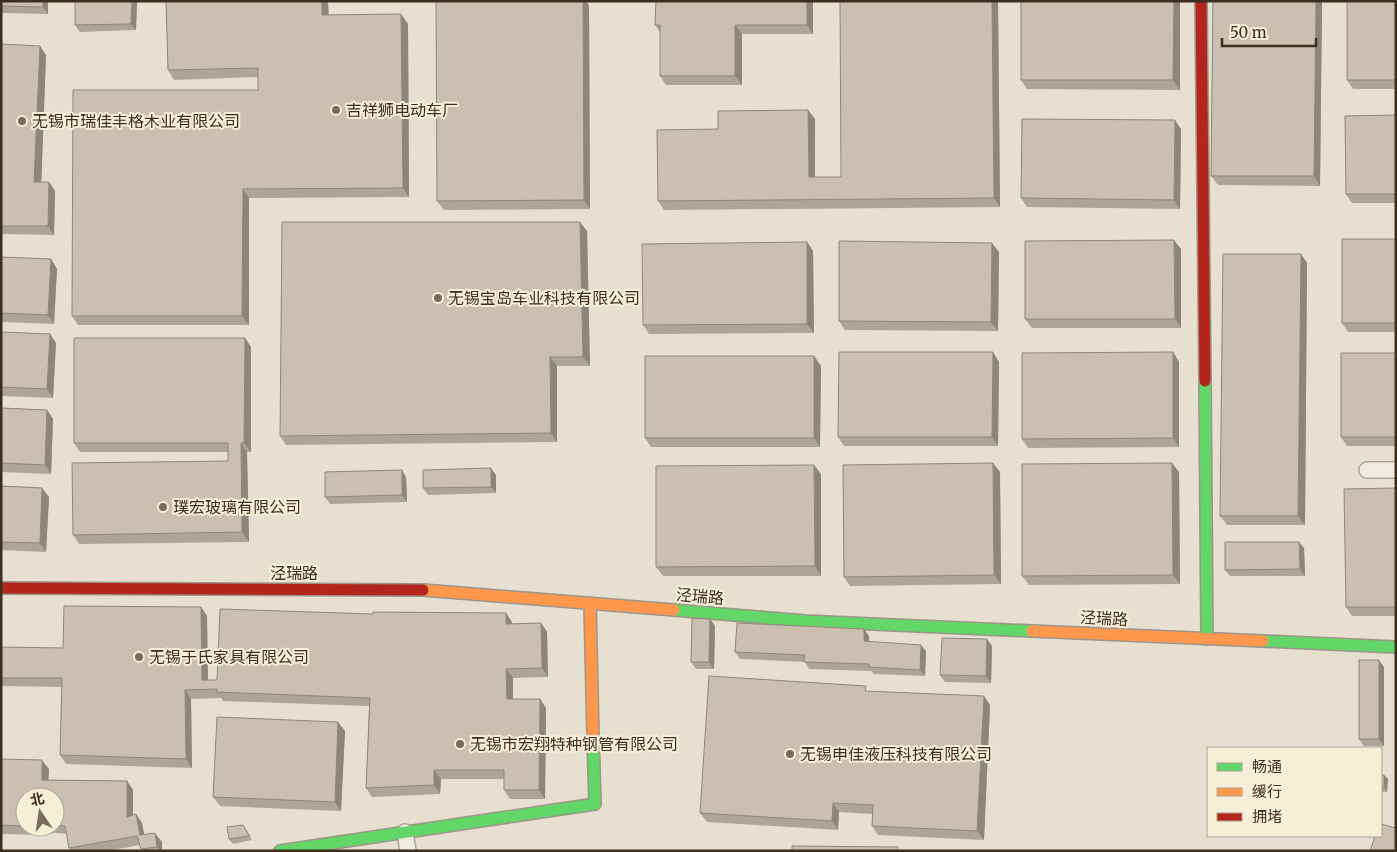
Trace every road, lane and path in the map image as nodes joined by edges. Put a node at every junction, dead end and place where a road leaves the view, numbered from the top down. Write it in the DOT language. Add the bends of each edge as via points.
graph roads {
  1 [pos="1201,1"];
  2 [pos="1367,470"];
  3 [pos="1396,470"];
  4 [pos="1,588"];
  5 [pos="590,603"];
  6 [pos="1207,639"];
  7 [pos="1396,647"];
  8 [pos="405,832"];
  9 [pos="280,851"];
  10 [pos="408,851"];
  1 -- 6 [label="street"];
  2 -- 3 [label="street"];
  4 -- 5 [label="street, 泾瑞路" via="422,590"];
  5 -- 6 [label="street, 泾瑞路" via="805,621"];
  5 -- 8 [label="street" via="595,804"];
  6 -- 7 [label="street, 泾瑞路"];
  8 -- 9 [label="street"];
  8 -- 10 [label="street"];
}
